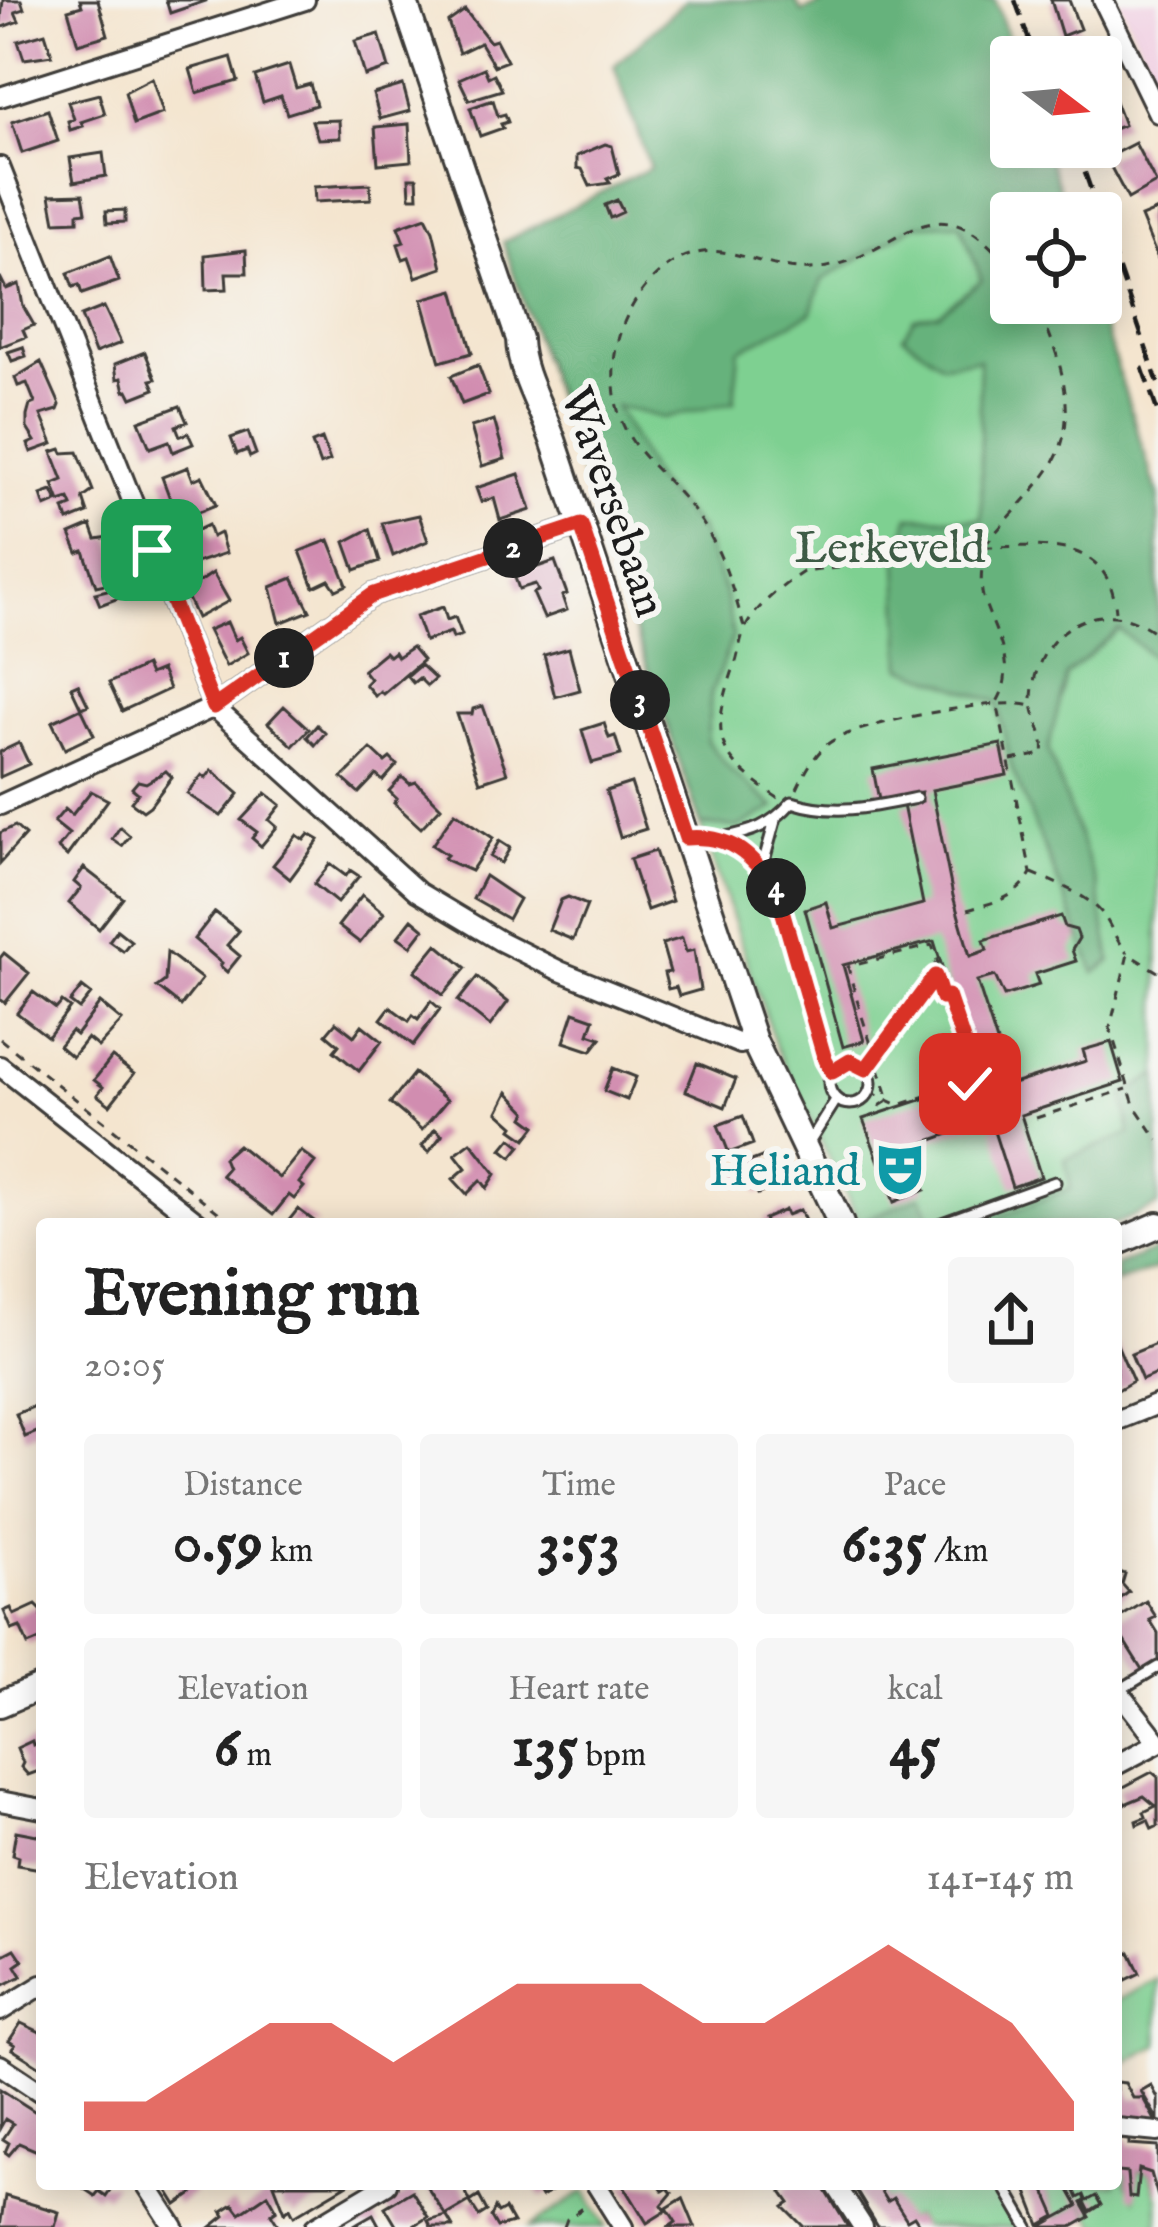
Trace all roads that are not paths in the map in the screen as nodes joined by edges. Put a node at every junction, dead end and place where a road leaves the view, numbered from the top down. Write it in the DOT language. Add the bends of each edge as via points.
graph roads {
  1 [pos="305,0"];
  2 [pos="404,0"];
  3 [pos="1103,0"];
  4 [pos="0,97"];
  5 [pos="1158,113"];
  6 [pos="1,173"];
  7 [pos="581,525"];
  8 [pos="214,707"];
  9 [pos="916,799"];
  10 [pos="0,805"];
  11 [pos="776,820"];
  12 [pos="686,838"];
  13 [pos="721,838"];
  14 [pos="762,868"];
  15 [pos="754,1041"];
  16 [pos="0,1066"];
  17 [pos="832,1072"];
  18 [pos="836,1100"];
  19 [pos="805,1148"];
  20 [pos="1055,1182"];
  21 [pos="192,1218"];
  22 [pos="838,1218"];
  23 [pos="956,1218"];
  24 [pos="1158,1226"];
  25 [pos="1122,1241"];
  26 [pos="1158,1404"];
  27 [pos="1122,1419"];
  28 [pos="1158,1667"];
  29 [pos="1122,1687"];
  30 [pos="36,1689"];
  31 [pos="1122,1696"];
  32 [pos="0,1704"];
  33 [pos="1158,1743"];
  34 [pos="1122,1762"];
  35 [pos="0,1801"];
  36 [pos="36,1808"];
  37 [pos="36,1989"];
  38 [pos="0,2011"];
  39 [pos="0,2065"];
  40 [pos="36,2088"];
  41 [pos="1122,2129"];
  42 [pos="1158,2132"];
  43 [pos="150,2190"];
  44 [pos="376,2190"];
  45 [pos="600,2190"];
  46 [pos="840,2190"];
  47 [pos="1006,2190"];
  48 [pos="174,2227"];
  49 [pos="315,2227"];
  50 [pos="623,2227"];
  51 [pos="862,2227"];
  52 [pos="1028,2227"];
  1 -- 4 [label="street"];
  2 -- 7 [label="street, Waversebaan"];
  3 -- 5 [label="street"];
  6 -- 8 [label="street"];
  7 -- 8 [label="street" via="374,594"];
  7 -- 12 [label="street, Waversebaan"];
  8 -- 10 [label="street"];
  8 -- 15 [label="street" via="418,892 560,971 740,1044"];
  9 -- 11 [label="lane" via="850,811 792,802"];
  11 -- 13 [label="lane"];
  11 -- 14 [label="lane"];
  12 -- 13 [label="lane"];
  12 -- 15 [label="street, Waversebaan"];
  13 -- 14 [label="lane"];
  14 -- 17 [label="lane" via="776,889"];
  15 -- 19 [label="street, Waversebaan"];
  16 -- 21 [label="street"];
  17 -- 18 [label="lane"];
  17 -- 18 [label="lane" via="850,1061 871,1079 870,1092 855,1104"];
  18 -- 19 [label="lane"];
  19 -- 22 [label="street, Waversebaan"];
  20 -- 23 [label="lane"];
  24 -- 25 [label="street"];
  26 -- 27 [label="street"];
  28 -- 29 [label="lane"];
  30 -- 32 [label="street"];
  31 -- 33 [label="street"];
  33 -- 34 [label="street"];
  35 -- 36 [label="street"];
  37 -- 38 [label="street"];
  39 -- 40 [label="street"];
  41 -- 42 [label="street"];
  43 -- 48 [label="street"];
  44 -- 49 [label="street"];
  45 -- 50 [label="street"];
  46 -- 51 [label="street"];
  47 -- 52 [label="lane"];
}
